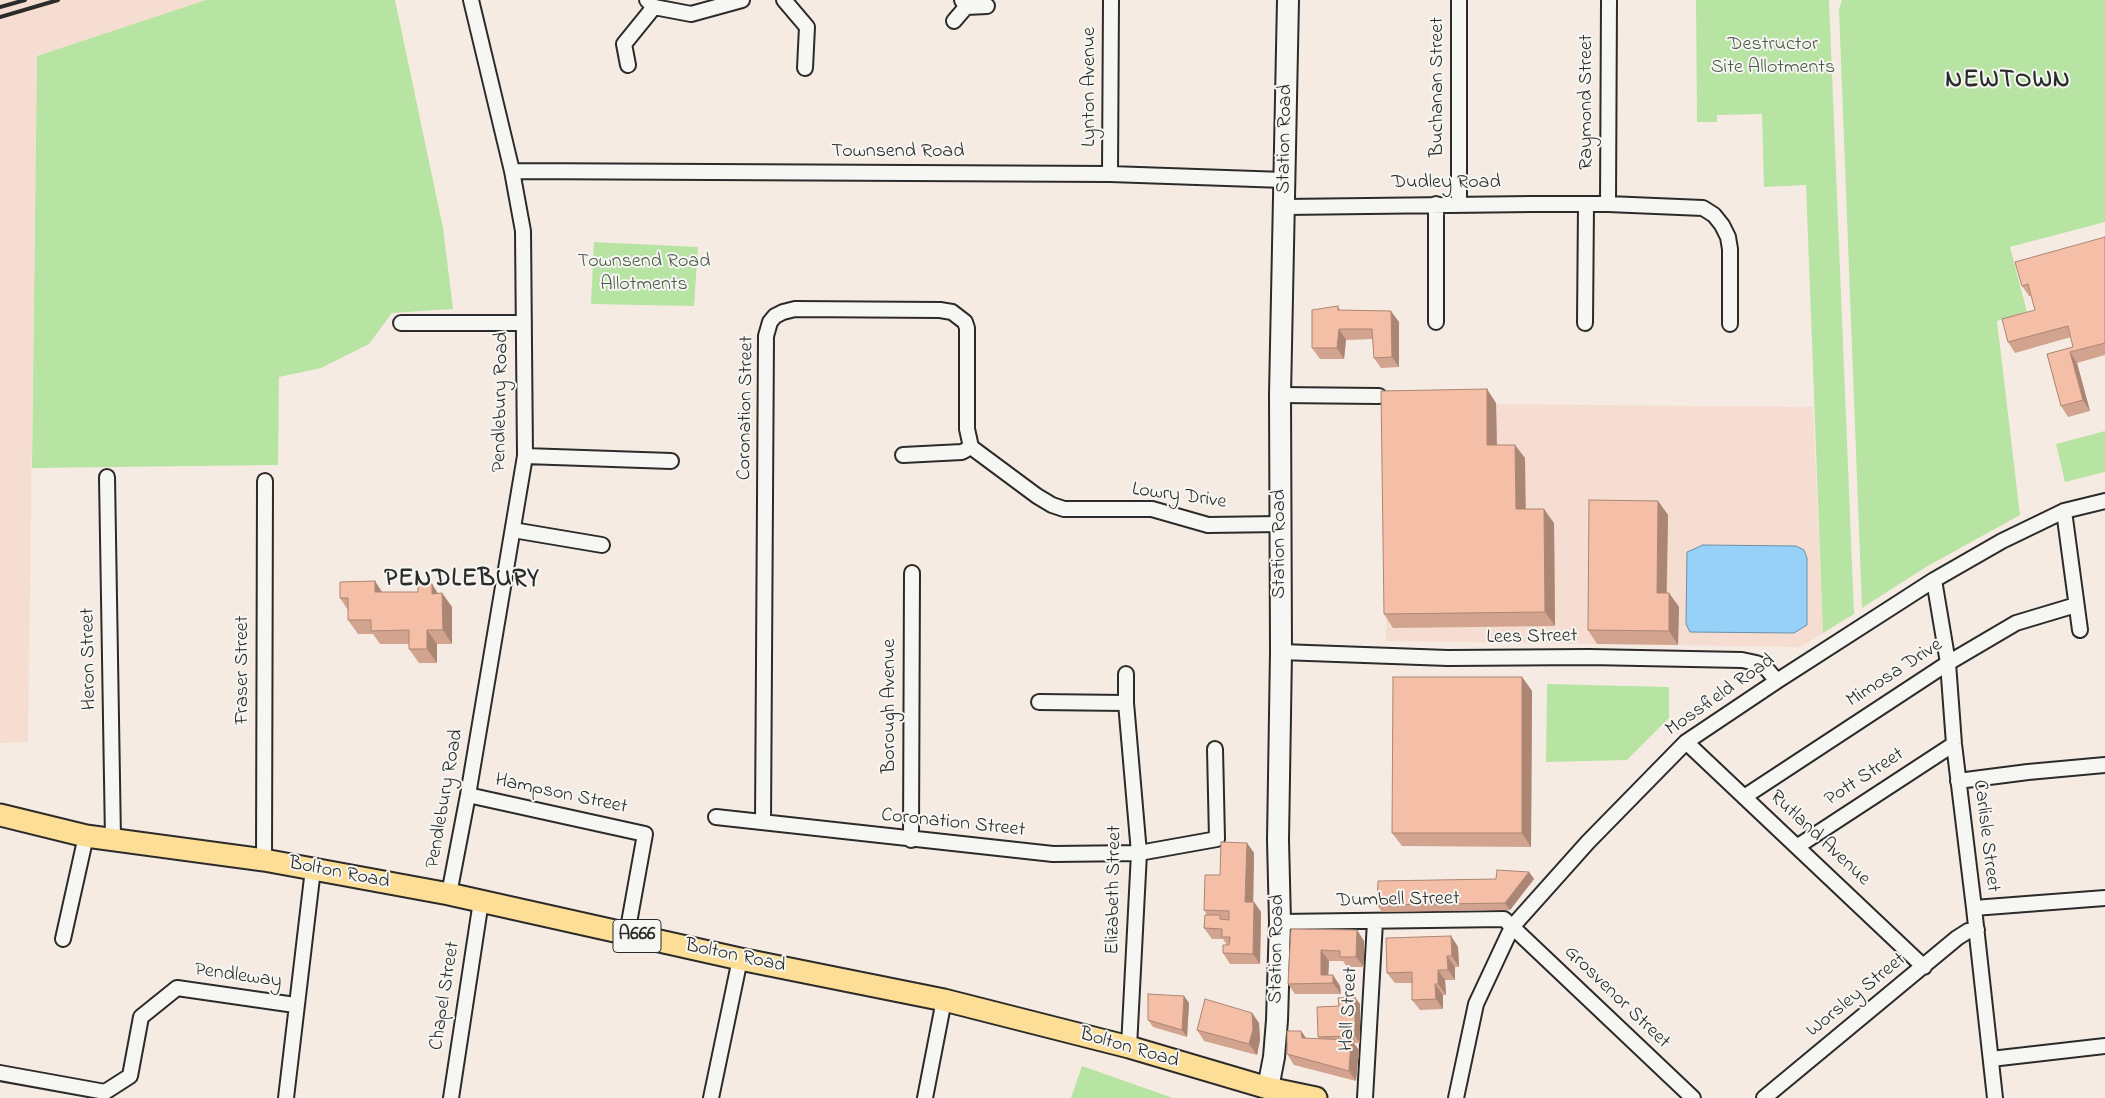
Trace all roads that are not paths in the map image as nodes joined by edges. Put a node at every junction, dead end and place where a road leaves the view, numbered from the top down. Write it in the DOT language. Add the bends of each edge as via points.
graph roads {
  1 [pos="471,0"];
  2 [pos="742,0"];
  3 [pos="784,0"];
  4 [pos="1111,0"];
  5 [pos="1288,0"];
  6 [pos="1459,0"];
  7 [pos="1609,0"];
  8 [pos="650,3"];
  9 [pos="964,3"];
  10 [pos="987,6"];
  11 [pos="954,21"];
  12 [pos="628,64"];
  13 [pos="805,68"];
  14 [pos="512,171"];
  15 [pos="1110,174"];
  16 [pos="1284,180"];
  17 [pos="1436,204"];
  18 [pos="1459,204"];
  19 [pos="1586,204"];
  20 [pos="1608,204"];
  21 [pos="1285,207"];
  22 [pos="1436,322"];
  23 [pos="401,323"];
  24 [pos="524,323"];
  25 [pos="1585,323"];
  26 [pos="1730,324"];
  27 [pos="1280,395"];
  28 [pos="1379,396"];
  29 [pos="972,447"];
  30 [pos="903,455"];
  31 [pos="525,456"];
  32 [pos="671,461"];
  33 [pos="107,477"];
  34 [pos="265,481"];
  35 [pos="2105,501"];
  36 [pos="2064,511"];
  37 [pos="1280,524"];
  38 [pos="513,530"];
  39 [pos="602,545"];
  40 [pos="912,573"];
  41 [pos="1934,580"];
  42 [pos="2076,605"];
  43 [pos="2080,630"];
  44 [pos="1282,652"];
  45 [pos="1948,663"];
  46 [pos="1126,674"];
  47 [pos="1777,681"];
  48 [pos="1039,702"];
  49 [pos="1126,703"];
  50 [pos="1686,742"];
  51 [pos="1954,744"];
  52 [pos="1215,749"];
  53 [pos="2105,765"];
  54 [pos="1958,782"];
  55 [pos="468,796"];
  56 [pos="1744,796"];
  57 [pos="0,815"];
  58 [pos="716,818"];
  59 [pos="763,822"];
  60 [pos="86,836"];
  61 [pos="112,839"];
  62 [pos="911,840"];
  63 [pos="1798,846"];
  64 [pos="1139,853"];
  65 [pos="264,860"];
  66 [pos="313,868"];
  67 [pos="449,894"];
  68 [pos="2105,898"];
  69 [pos="481,901"];
  70 [pos="1974,908"];
  71 [pos="1280,922"];
  72 [pos="1376,922"];
  73 [pos="1512,927"];
  74 [pos="1977,930"];
  75 [pos="627,934"];
  76 [pos="63,939"];
  77 [pos="740,959"];
  78 [pos="1924,967"];
  79 [pos="944,1000"];
  80 [pos="295,1005"];
  81 [pos="2105,1046"];
  82 [pos="1129,1047"];
  83 [pos="1991,1059"];
  84 [pos="0,1073"];
  85 [pos="1266,1093"];
  86 [pos="286,1098"];
  87 [pos="451,1098"];
  88 [pos="711,1098"];
  89 [pos="925,1098"];
  90 [pos="1316,1098"];
  91 [pos="1365,1098"];
  92 [pos="1456,1098"];
  93 [pos="1693,1098"];
  94 [pos="1764,1098"];
  95 [pos="1995,1098"];
  1 -- 14 [label="street, Pendlebury Road"];
  2 -- 8 [label="street" via="691,14"];
  3 -- 13 [label="street" via="807,26"];
  4 -- 15 [label="street, Lynton Avenue"];
  5 -- 16 [label="main road, Station Road"];
  6 -- 18 [label="street, Buchanan Street"];
  7 -- 20 [label="street, Raymond Street"];
  8 -- 12 [label="street" via="624,44"];
  9 -- 10 [label="street"];
  9 -- 11 [label="street"];
  14 -- 15 [label="street, Townsend Road"];
  14 -- 24 [label="street, Pendlebury Road" via="523,231"];
  15 -- 16 [label="street, Townsend Road"];
  16 -- 21 [label="main road, Station Road"];
  17 -- 18 [label="street, Dudley Road"];
  17 -- 21 [label="street, Dudley Road"];
  17 -- 22 [label="street"];
  18 -- 19 [label="street, Dudley Road"];
  19 -- 20 [label="street, Dudley Road"];
  19 -- 25 [label="street"];
  20 -- 26 [label="street, Dudley Road" via="1703,208 1714,215 1725,231 1730,249"];
  21 -- 27 [label="main road, Station Road"];
  23 -- 24 [label="street"];
  24 -- 31 [label="street, Pendlebury Road"];
  27 -- 28 [label="street"];
  27 -- 37 [label="main road, Station Road"];
  29 -- 30 [label="street" via="962,452"];
  29 -- 37 [label="street, Lowry Drive" via="1037,496 1064,509 1152,509 1208,525"];
  29 -- 59 [label="street, Coronation Street" via="967,429 967,328 965,322 952,312 795,309 775,316 770,322 766,336"];
  31 -- 32 [label="street"];
  31 -- 38 [label="street, Pendlebury Road"];
  33 -- 61 [label="street, Heron Street"];
  34 -- 65 [label="street, Fraser Street"];
  35 -- 36 [label="street, Mossfield Road"];
  36 -- 41 [label="street, Mossfield Road" via="2002,541"];
  36 -- 42 [label="street"];
  37 -- 44 [label="main road, Station Road"];
  38 -- 39 [label="street"];
  38 -- 55 [label="street, Pendlebury Road"];
  40 -- 62 [label="street, Borough Avenue"];
  41 -- 45 [label="street, Carlisle Street"];
  41 -- 47 [label="street, Mossfield Road"];
  42 -- 43 [label="street"];
  42 -- 45 [label="street, Mimosa Drive" via="2016,623"];
  44 -- 47 [label="street, Lees Street" via="1448,658 1742,660 1765,668"];
  44 -- 71 [label="main road, Station Road" via="1278,840"];
  45 -- 51 [label="street, Carlisle Street"];
  45 -- 56 [label="street, Mimosa Drive"];
  46 -- 49 [label="street, Elizabeth Street"];
  47 -- 50 [label="street, Mossfield Road"];
  48 -- 49 [label="street"];
  49 -- 64 [label="street, Elizabeth Street"];
  50 -- 56 [label="street, Rutland Avenue"];
  50 -- 73 [label="street, Mossfield Road" via="1588,842"];
  51 -- 54 [label="street, Carlisle Street"];
  51 -- 63 [label="street, Pott Street"];
  52 -- 64 [label="street, Coronation Street" via="1217,839"];
  53 -- 54 [label="street"];
  54 -- 70 [label="street, Carlisle Street"];
  55 -- 67 [label="street, Pendlebury Road"];
  55 -- 75 [label="street, Hampson Street" via="645,834"];
  56 -- 63 [label="street, Rutland Avenue"];
  57 -- 60 [label="main road, Bolton Road / A666"];
  58 -- 59 [label="street, Coronation Street"];
  59 -- 62 [label="street, Coronation Street"];
  60 -- 61 [label="main road, Bolton Road / A666"];
  60 -- 76 [label="street"];
  61 -- 65 [label="main road, Bolton Road / A666"];
  62 -- 64 [label="street, Coronation Street" via="1053,854"];
  63 -- 78 [label="street, Rutland Avenue"];
  64 -- 82 [label="street, Elizabeth Street"];
  65 -- 66 [label="main road, Bolton Road / A666"];
  66 -- 67 [label="main road, Bolton Road / A666"];
  66 -- 80 [label="street"];
  67 -- 69 [label="main road, Bolton Road / A666"];
  68 -- 70 [label="street"];
  69 -- 75 [label="main road, Bolton Road / A666"];
  69 -- 87 [label="street, Chapel Street"];
  70 -- 74 [label="street, Carlisle Street"];
  71 -- 72 [label="street, Dumbell Street"];
  71 -- 85 [label="main road, Station Road" via="1275,1048"];
  72 -- 73 [label="street, Dumbell Street" via="1504,919"];
  72 -- 91 [label="street, Hall Street"];
  73 -- 92 [label="street, Mossfield Road" via="1476,1004"];
  73 -- 93 [label="street, Grosvenor Street"];
  74 -- 78 [label="street, Worsley Street" via="1957,938"];
  74 -- 83 [label="street, Carlisle Street"];
  75 -- 77 [label="main road, Bolton Road / A666"];
  77 -- 79 [label="main road, Bolton Road / A666"];
  77 -- 88 [label="street"];
  78 -- 94 [label="street, Worsley Street"];
  79 -- 82 [label="main road, Bolton Road / A666"];
  79 -- 89 [label="street"];
  80 -- 84 [label="street, Pendleway" via="177,988 141,1017 130,1076 104,1092"];
  80 -- 86 [label="street"];
  81 -- 83 [label="street"];
  82 -- 85 [label="main road, Bolton Road / A666"];
  83 -- 95 [label="street, Carlisle Street"];
  85 -- 90 [label="main road, Bolton Road / A666"];
}
